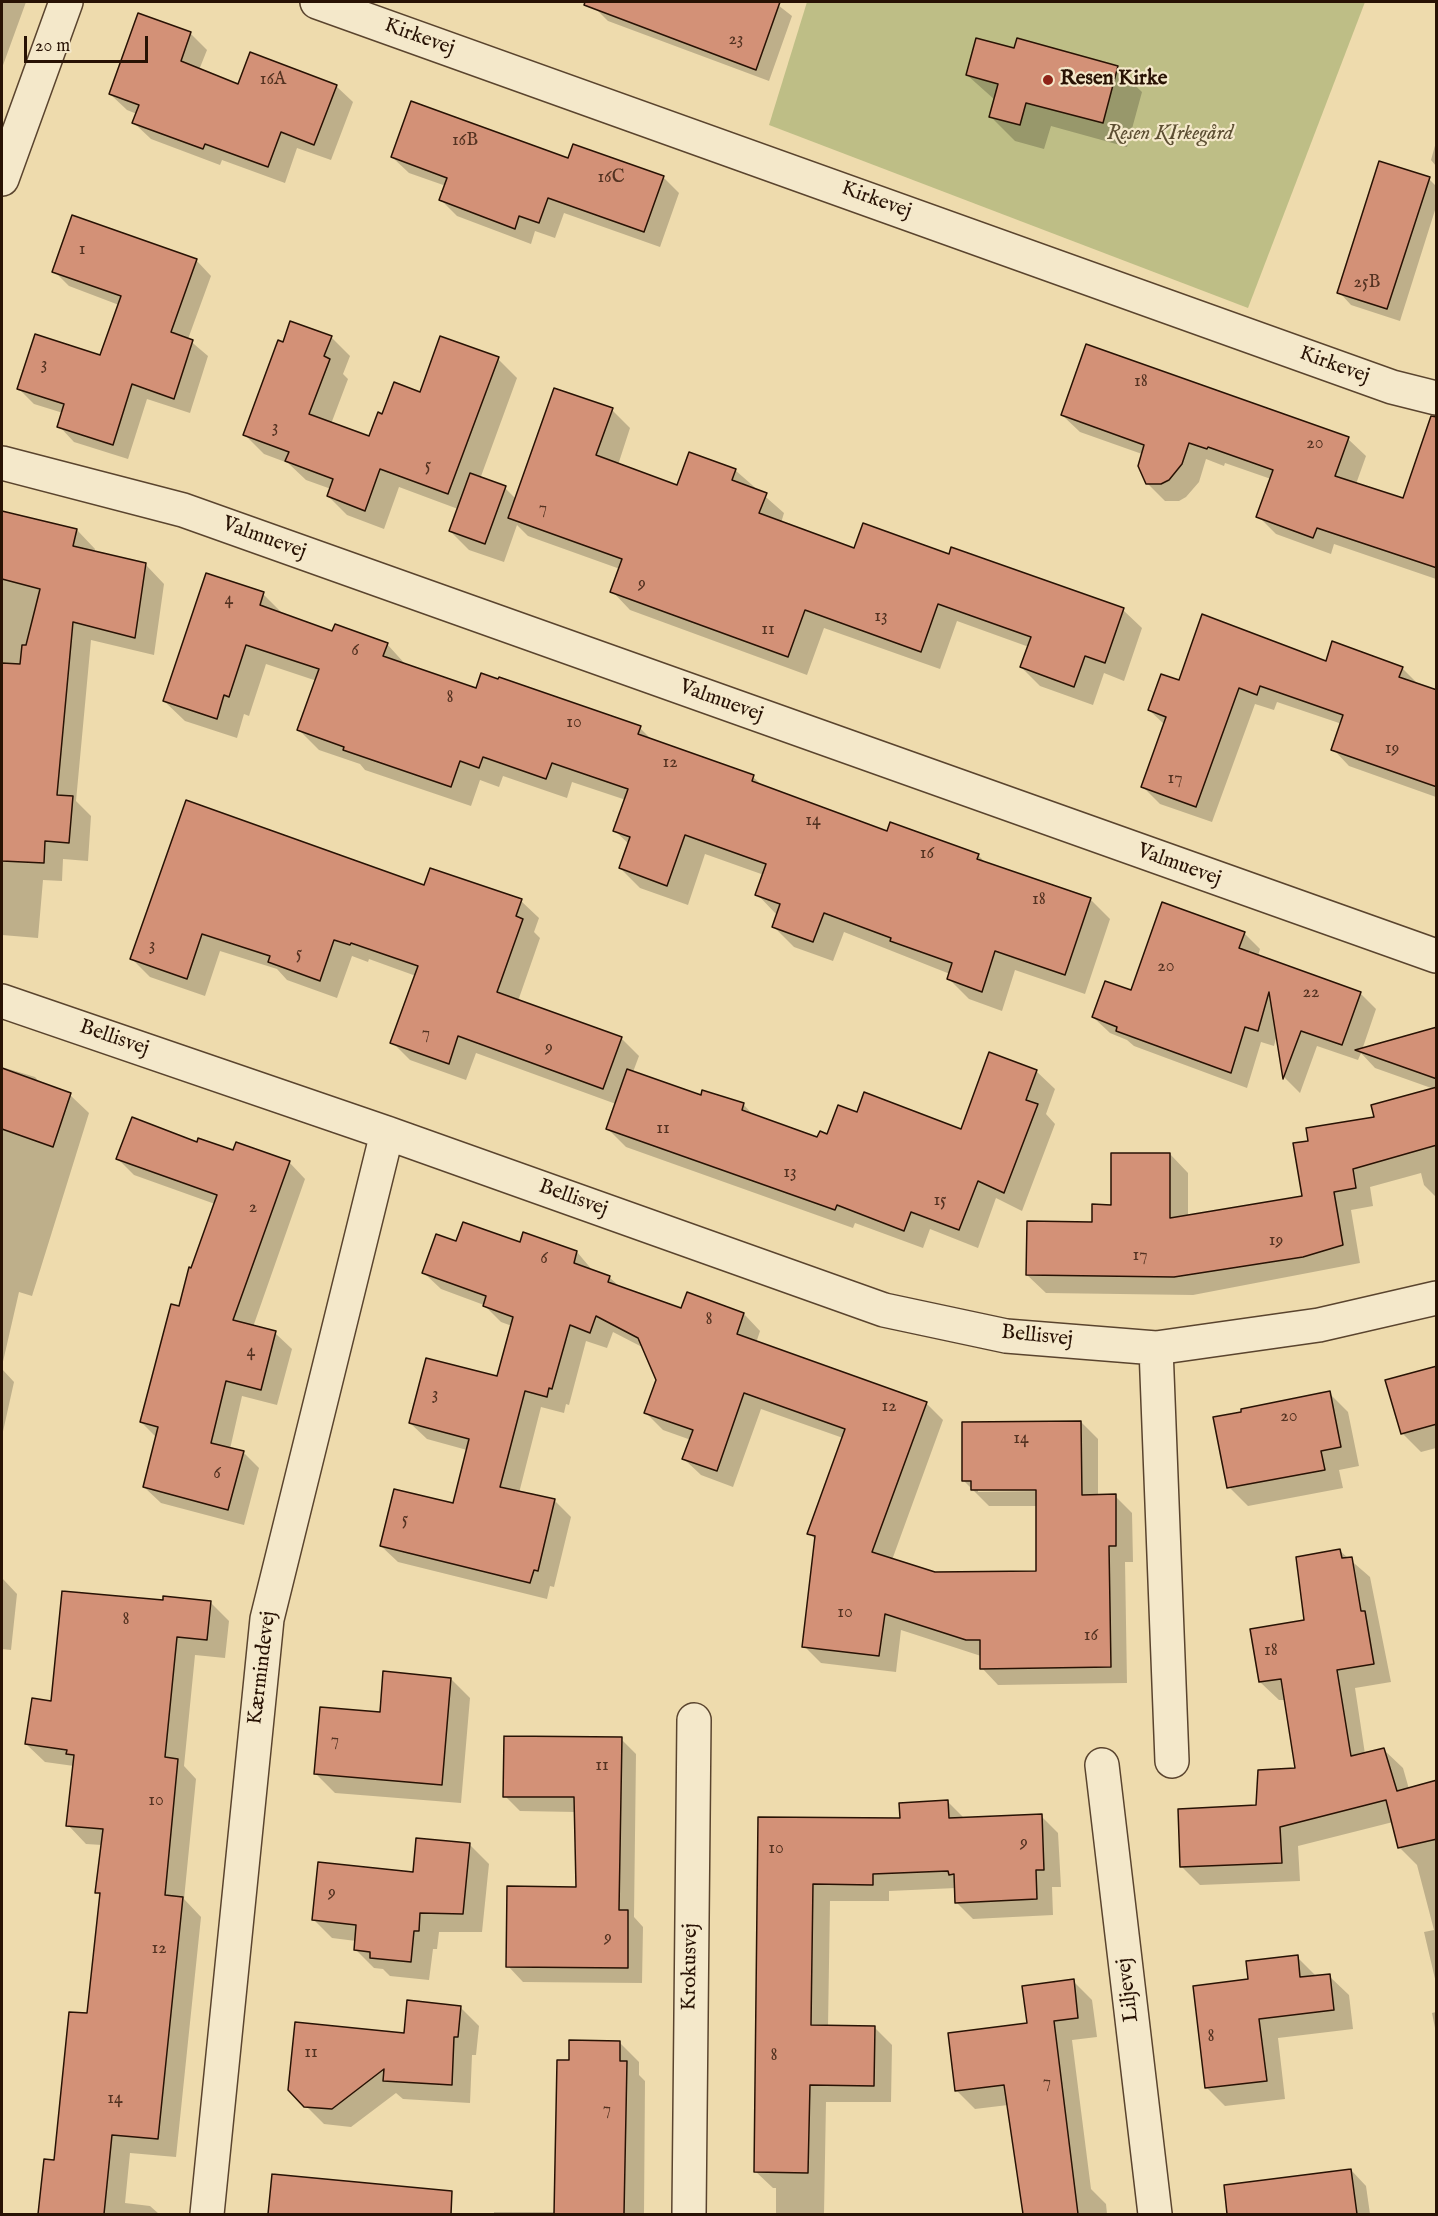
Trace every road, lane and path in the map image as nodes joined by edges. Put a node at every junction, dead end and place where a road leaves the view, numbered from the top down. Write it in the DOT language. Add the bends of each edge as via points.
graph roads {
  1 [pos="66,2"];
  2 [pos="317,2"];
  3 [pos="358,8"];
  4 [pos="2,179"];
  5 [pos="1437,398"];
  6 [pos="2,463"];
  7 [pos="1437,956"];
  8 [pos="2,1000"];
  9 [pos="387,1133"];
  10 [pos="1437,1298"];
  11 [pos="1156,1348"];
  12 [pos="694,1720"];
  13 [pos="1172,1761"];
  14 [pos="1102,1765"];
  15 [pos="207,2214"];
  16 [pos="689,2214"];
  17 [pos="1155,2214"];
  1 -- 4 [label="street"];
  2 -- 3 [label="street, Kirkevej"];
  3 -- 5 [label="street, Kirkevej" via="1392,387"];
  6 -- 7 [label="street, Valmuevej" via="183,510"];
  8 -- 9 [label="street, Bellisvej"];
  9 -- 11 [label="street, Bellisvej" via="884,1310 1006,1336"];
  9 -- 15 [label="street, Kærmindevej" via="267,1619"];
  10 -- 11 [label="street, Bellisvej" via="1319,1325"];
  11 -- 13 [label="street"];
  12 -- 16 [label="street, Krokusvej"];
  14 -- 17 [label="street, Liljevej"];
}
